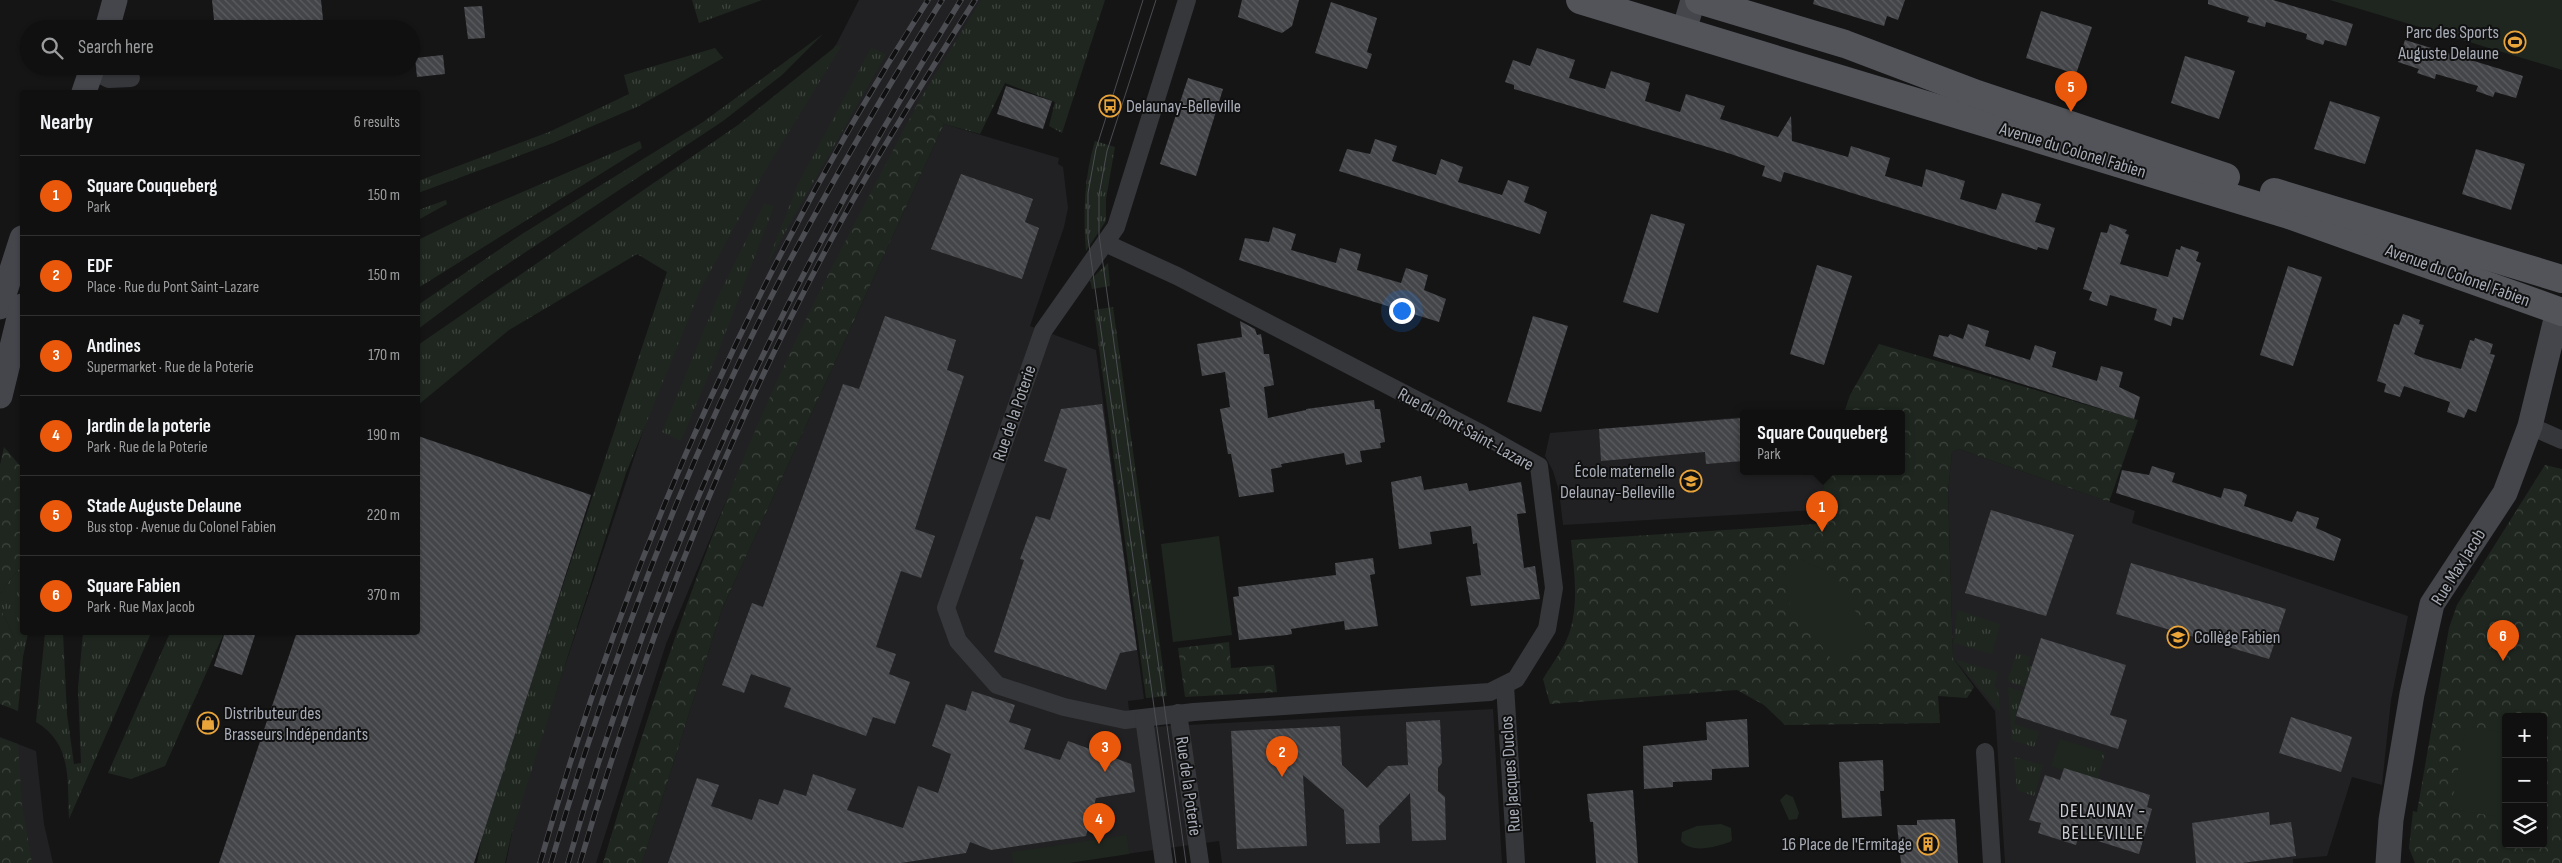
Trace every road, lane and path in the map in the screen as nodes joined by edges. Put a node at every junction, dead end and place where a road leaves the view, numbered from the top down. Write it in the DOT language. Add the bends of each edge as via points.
graph roads {
  1 [pos="115,0"];
  2 [pos="1187,0"];
  3 [pos="1580,0"];
  4 [pos="1693,0"];
  5 [pos="1699,0"];
  6 [pos="109,20"];
  7 [pos="1684,31"];
  8 [pos="90,76"];
  9 [pos="131,78"];
  10 [pos="1105,243"];
  11 [pos="20,244"];
  12 [pos="2562,280"];
  13 [pos="0,307"];
  14 [pos="2560,311"];
  15 [pos="20,314"];
  16 [pos="0,396"];
  17 [pos="2530,426"];
  18 [pos="2562,440"];
  19 [pos="1505,685"];
  20 [pos="1178,713"];
  21 [pos="1144,718"];
  22 [pos="1985,752"];
  23 [pos="1164,863"];
  24 [pos="1200,863"];
  25 [pos="1516,863"];
  26 [pos="1992,863"];
  27 [pos="2388,863"];
  1 -- 6 [label="street"];
  2 -- 10 [label="street, Rue de la Poterie" via="1116,226"];
  3 -- 7 [label="main road, Avenue du Colonel Fabien"];
  4 -- 7 [label="street"];
  5 -- 12 [label="main road, Avenue du Colonel Fabien" via="1845,44 2118,143"];
  7 -- 14 [label="main road, Avenue du Colonel Fabien" via="2286,214"];
  8 -- 9 [label="street"];
  10 -- 19 [label="street, Rue du Pont Saint-Lazare" via="1177,276 1539,466 1554,588 1547,629 1516,679"];
  10 -- 21 [label="street, Rue de la Poterie" via="1043,331 946,608 958,641 997,685 1082,711 1125,720"];
  11 -- 13 [label="street"];
  14 -- 17 [label="street, Rue Max Jacob"];
  15 -- 16 [label="street"];
  17 -- 18 [label="street"];
  17 -- 27 [label="street, Rue Max Jacob" via="2505,493 2432,604 2412,694 2391,820"];
  19 -- 20 [label="street, Rue du Pont Saint-Lazare" via="1490,692"];
  19 -- 25 [label="street, Rue Jacques Duclos"];
  20 -- 21 [label="street, Rue de la Poterie"];
  20 -- 24 [label="street, Rue de la Poterie"];
  21 -- 23 [label="street, Rue de la Poterie"];
  22 -- 26 [label="street"];
}
